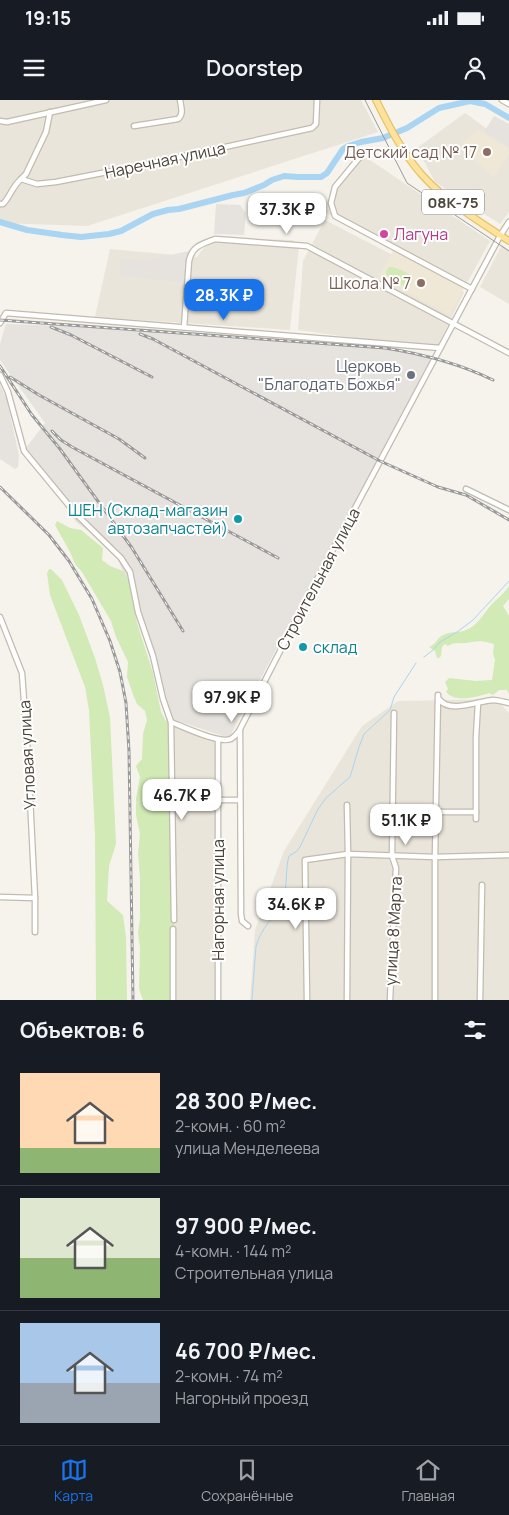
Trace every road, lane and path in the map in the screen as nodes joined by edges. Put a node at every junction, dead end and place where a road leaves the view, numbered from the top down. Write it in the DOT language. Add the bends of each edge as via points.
graph roads {
  1 [pos="106,100"];
  2 [pos="180,100"];
  3 [pos="317,100"];
  4 [pos="376,100"];
  5 [pos="502,100"];
  6 [pos="509,104"];
  7 [pos="50,112"];
  8 [pos="0,121"];
  9 [pos="134,126"];
  10 [pos="364,152"];
  11 [pos="20,179"];
  12 [pos="0,204"];
  13 [pos="509,222"];
  14 [pos="500,236"];
  15 [pos="509,242"];
  16 [pos="472,289"];
  17 [pos="0,323"];
  18 [pos="454,323"];
  19 [pos="184,328"];
  20 [pos="440,348"];
  21 [pos="509,353"];
  22 [pos="0,375"];
  23 [pos="466,489"];
  24 [pos="509,510"];
  25 [pos="0,617"];
  26 [pos="478,703"];
  27 [pos="509,703"];
  28 [pos="394,713"];
  29 [pos="171,722"];
  30 [pos="240,728"];
  31 [pos="218,740"];
  32 [pos="218,800"];
  33 [pos="240,800"];
  34 [pos="347,805"];
  35 [pos="436,812"];
  36 [pos="476,812"];
  37 [pos="476,819"];
  38 [pos="348,854"];
  39 [pos="509,855"];
  40 [pos="392,856"];
  41 [pos="435,857"];
  42 [pos="482,885"];
  43 [pos="0,897"];
  44 [pos="35,898"];
  45 [pos="174,920"];
  46 [pos="248,926"];
  47 [pos="173,929"];
  48 [pos="35,932"];
  49 [pos="173,1000"];
  50 [pos="218,1000"];
  51 [pos="306,1000"];
  52 [pos="347,1000"];
  53 [pos="390,1000"];
  54 [pos="435,1000"];
  55 [pos="480,1000"];
  1 -- 7 [label="street"];
  2 -- 9 [label="street" via="182,113 178,119"];
  3 -- 11 [label="street, Наречная улица" via="316,124 312,128 56,182 37,184"];
  4 -- 14 [label="main road, 08К-75" via="388,125 422,175 442,194"];
  5 -- 6 [label="street"];
  7 -- 8 [label="street"];
  7 -- 11 [label="street" via="46,132 26,174"];
  10 -- 16 [label="street" via="334,187 331,203 335,216"];
  11 -- 12 [label="street" via="6,201"];
  13 -- 14 [label="street, Строительная улица"];
  14 -- 15 [label="main road, 08К-75"];
  14 -- 16 [label="street, Строительная улица"];
  16 -- 18 [label="street, Строительная улица"];
  17 -- 19 [label="street" via="6,313"];
  18 -- 19 [label="street" via="307,246 215,239 201,244 191,253"];
  18 -- 20 [label="street, Строительная улица"];
  18 -- 21 [label="street"];
  19 -- 20 [label="street"];
  20 -- 30 [label="street, Строительная улица"];
  22 -- 29 [label="street" via="8,392 24,451 130,572 138,612"];
  23 -- 24 [label="street"];
  25 -- 44 [label="street, Угловая улица" via="22,674"];
  26 -- 27 [label="street" via="496,700"];
  26 -- 35 [label="street" via="447,705 438,695"];
  26 -- 36 [label="street"];
  28 -- 40 [label="street, улица 8 Марта"];
  29 -- 31 [label="street"];
  29 -- 45 [label="street"];
  30 -- 31 [label="street" via="233,738"];
  30 -- 33 [label="street"];
  31 -- 32 [label="street, Нагорная улица"];
  32 -- 33 [label="street"];
  32 -- 50 [label="street, Нагорная улица"];
  33 -- 46 [label="street" via="241,914 242,921"];
  34 -- 38 [label="street"];
  35 -- 36 [label="street"];
  35 -- 41 [label="street"];
  36 -- 37 [label="street"];
  38 -- 40 [label="street"];
  38 -- 51 [label="street" via="305,860"];
  38 -- 52 [label="street"];
  39 -- 41 [label="street"];
  40 -- 41 [label="street"];
  40 -- 53 [label="street, улица 8 Марта" via="396,868"];
  41 -- 54 [label="street"];
  42 -- 55 [label="street"];
  43 -- 44 [label="street"];
  44 -- 48 [label="street, Угловая улица"];
  47 -- 49 [label="street"];
}
